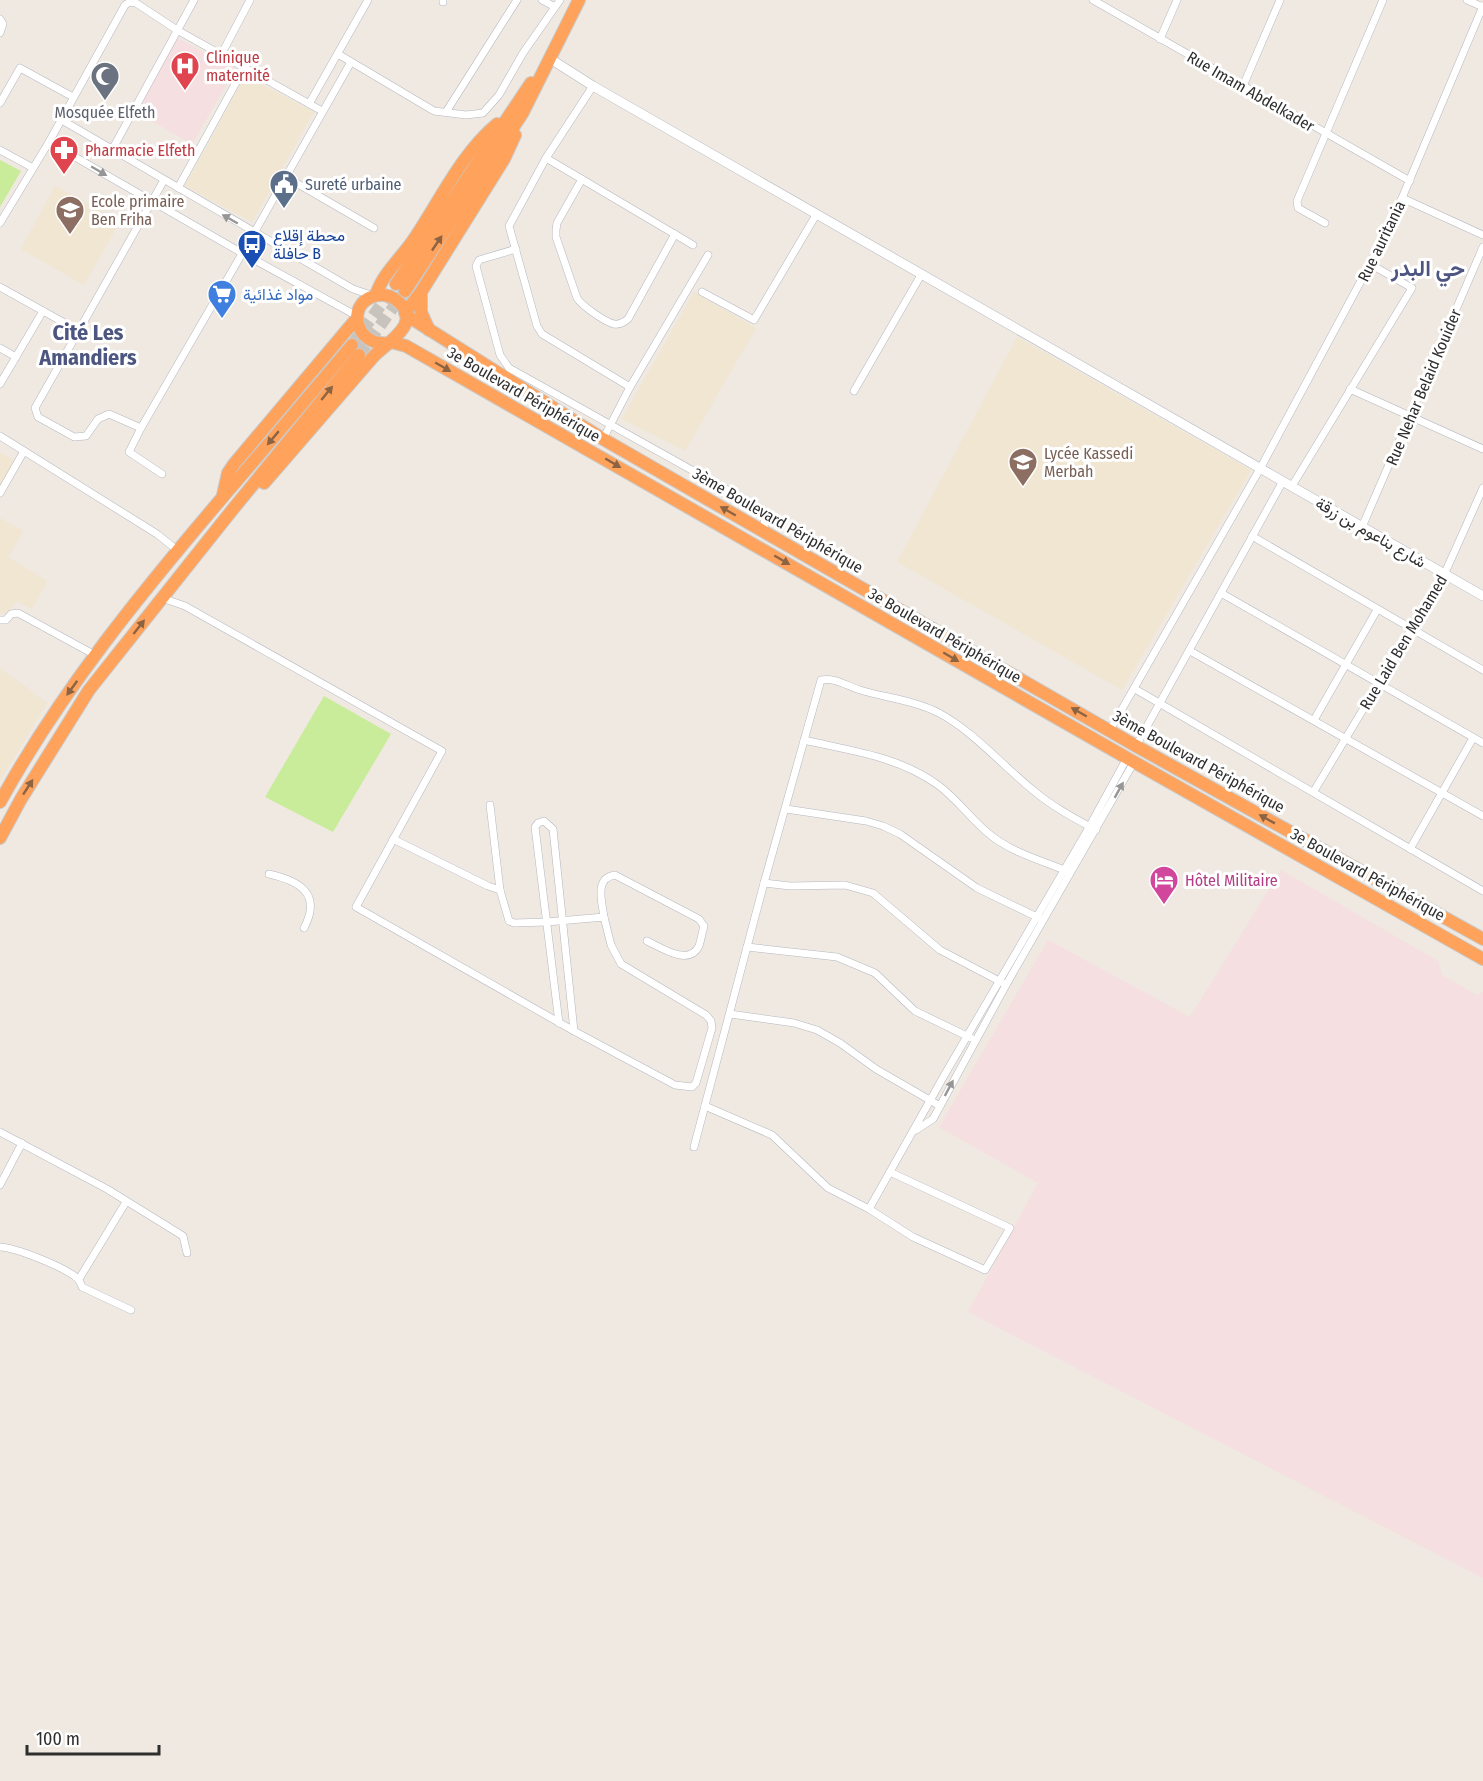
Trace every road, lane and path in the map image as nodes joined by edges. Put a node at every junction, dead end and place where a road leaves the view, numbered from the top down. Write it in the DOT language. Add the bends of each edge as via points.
graph roads {
  1 [pos="194,0"];
  2 [pos="250,0"];
  3 [pos="368,0"];
  4 [pos="516,0"];
  5 [pos="542,0"];
  6 [pos="560,0"];
  7 [pos="579,0"];
  8 [pos="1093,0"];
  9 [pos="1177,0"];
  10 [pos="1280,0"];
  11 [pos="1383,0"];
  12 [pos="1467,0"];
  13 [pos="555,7"];
  14 [pos="1483,7"];
  15 [pos="0,19"];
  16 [pos="177,30"];
  17 [pos="0,33"];
  18 [pos="1160,39"];
  19 [pos="338,54"];
  20 [pos="221,55"];
  21 [pos="549,58"];
  22 [pos="351,62"];
  23 [pos="244,68"];
  24 [pos="593,86"];
  25 [pos="1243,86"];
  26 [pos="73,97"];
  27 [pos="0,103"];
  28 [pos="309,104"];
  29 [pos="321,111"];
  30 [pos="446,112"];
  31 [pos="522,114"];
  32 [pos="508,115"];
  33 [pos="60,119"];
  34 [pos="1326,135"];
  35 [pos="49,142"];
  36 [pos="0,150"];
  37 [pos="112,150"];
  38 [pos="546,158"];
  39 [pos="33,168"];
  40 [pos="286,177"];
  41 [pos="582,179"];
  42 [pos="164,180"];
  43 [pos="1410,181"];
  44 [pos="178,188"];
  45 [pos="1402,198"];
  46 [pos="152,201"];
  47 [pos="816,215"];
  48 [pos="0,223"];
  49 [pos="1325,223"];
  50 [pos="374,228"];
  51 [pos="254,233"];
  52 [pos="675,234"];
  53 [pos="1483,235"];
  54 [pos="693,245"];
  55 [pos="1483,247"];
  56 [pos="516,249"];
  57 [pos="242,253"];
  58 [pos="708,255"];
  59 [pos="1370,264"];
  60 [pos="921,275"];
  61 [pos="0,287"];
  62 [pos="421,292"];
  63 [pos="702,292"];
  64 [pos="375,296"];
  65 [pos="43,311"];
  66 [pos="406,314"];
  67 [pos="357,317"];
  68 [pos="79,331"];
  69 [pos="430,331"];
  70 [pos="390,342"];
  71 [pos="406,346"];
  72 [pos="0,348"];
  73 [pos="16,357"];
  74 [pos="373,357"];
  75 [pos="0,384"];
  76 [pos="630,387"];
  77 [pos="1350,389"];
  78 [pos="854,391"];
  79 [pos="1410,417"];
  80 [pos="611,425"];
  81 [pos="141,428"];
  82 [pos="0,436"];
  83 [pos="603,439"];
  84 [pos="1483,449"];
  85 [pos="24,452"];
  86 [pos="1261,467"];
  87 [pos="162,474"];
  88 [pos="1282,481"];
  89 [pos="1292,486"];
  90 [pos="1483,488"];
  91 [pos="0,493"];
  92 [pos="222,499"];
  93 [pos="232,508"];
  94 [pos="1362,526"];
  95 [pos="764,531"];
  96 [pos="1252,536"];
  97 [pos="177,549"];
  98 [pos="1444,574"];
  99 [pos="1221,593"];
  100 [pos="1483,596"];
  101 [pos="162,598"];
  102 [pos="1377,610"];
  103 [pos="0,620"];
  104 [pos="1411,628"];
  105 [pos="1190,651"];
  106 [pos="95,656"];
  107 [pos="1347,665"];
  108 [pos="1483,670"];
  109 [pos="1378,683"];
  110 [pos="1135,689"];
  111 [pos="1161,704"];
  112 [pos="1314,720"];
  113 [pos="1110,730"];
  114 [pos="1346,738"];
  115 [pos="1473,738"];
  116 [pos="804,740"];
  117 [pos="1483,743"];
  118 [pos="1102,744"];
  119 [pos="1137,746"];
  120 [pos="1130,760"];
  121 [pos="1207,785"];
  122 [pos="1314,791"];
  123 [pos="1443,792"];
  124 [pos="1200,799"];
  125 [pos="0,802"];
  126 [pos="490,805"];
  127 [pos="786,809"];
  128 [pos="1483,816"];
  129 [pos="1093,829"];
  130 [pos="0,838"];
  131 [pos="393,839"];
  132 [pos="1410,849"];
  133 [pos="1068,871"];
  134 [pos="269,874"];
  135 [pos="764,883"];
  136 [pos="500,890"];
  137 [pos="1483,891"];
  138 [pos="604,917"];
  139 [pos="562,919"];
  140 [pos="1041,919"];
  141 [pos="547,922"];
  142 [pos="304,928"];
  143 [pos="1483,939"];
  144 [pos="646,941"];
  145 [pos="747,947"];
  146 [pos="1483,959"];
  147 [pos="1003,983"];
  148 [pos="730,1014"];
  149 [pos="559,1023"];
  150 [pos="574,1031"];
  151 [pos="968,1036"];
  152 [pos="976,1040"];
  153 [pos="931,1101"];
  154 [pos="940,1106"];
  155 [pos="705,1107"];
  156 [pos="913,1131"];
  157 [pos="0,1132"];
  158 [pos="22,1143"];
  159 [pos="694,1147"];
  160 [pos="890,1172"];
  161 [pos="0,1185"];
  162 [pos="126,1202"];
  163 [pos="869,1209"];
  164 [pos="0,1247"];
  165 [pos="187,1253"];
  166 [pos="79,1279"];
  167 [pos="131,1310"];
  1 -- 16 [label="street"];
  2 -- 20 [label="street"];
  3 -- 19 [label="street"];
  4 -- 30 [label="street"];
  5 -- 13 [label="street"];
  6 -- 13 [label="street"];
  7 -- 21 [label="highway"];
  8 -- 18 [label="street, Rue Imam Abdelkader"];
  9 -- 18 [label="street"];
  10 -- 25 [label="street"];
  11 -- 34 [label="street"];
  12 -- 14 [label="street"];
  13 -- 30 [label="street" via="499,95 483,113 466,116"];
  14 -- 43 [label="street, Rue auritania"];
  15 -- 17 [label="street"];
  16 -- 20 [label="street"];
  16 -- 26 [label="street" via="136,3 125,5"];
  16 -- 37 [label="street"];
  18 -- 25 [label="street, Rue Imam Abdelkader"];
  19 -- 22 [label="street"];
  19 -- 28 [label="street"];
  20 -- 23 [label="street"];
  21 -- 24 [label="street, شارع بناعوم بن زرقة"];
  21 -- 31 [label="highway"];
  21 -- 32 [label="highway"];
  22 -- 29 [label="street"];
  22 -- 30 [label="street" via="434,111"];
  23 -- 28 [label="street"];
  23 -- 44 [label="street"];
  24 -- 38 [label="street"];
  24 -- 47 [label="street, شارع بناعوم بن زرقة"];
  25 -- 34 [label="street, Rue Imam Abdelkader"];
  26 -- 27 [label="street" via="20,68"];
  26 -- 33 [label="street"];
  28 -- 29 [label="street"];
  29 -- 40 [label="street"];
  32 -- 31 [label="highway, one-way" via="400,288"];
  31 -- 62 [label="highway" via="508,153"];
  32 -- 64 [label="highway" via="476,143"];
  33 -- 35 [label="street"];
  33 -- 37 [label="street"];
  34 -- 43 [label="street, Rue Imam Abdelkader"];
  34 -- 49 [label="street" via="1296,206"];
  35 -- 39 [label="street"];
  35 -- 46 [label="street, one-way"];
  36 -- 39 [label="street"];
  37 -- 42 [label="street"];
  38 -- 41 [label="street"];
  38 -- 56 [label="street" via="509,226"];
  39 -- 48 [label="street"];
  40 -- 50 [label="street"];
  40 -- 51 [label="street"];
  41 -- 52 [label="street"];
  41 -- 52 [label="street" via="557,223 556,237 577,298 614,324 623,324 628,319"];
  42 -- 44 [label="street"];
  42 -- 46 [label="street"];
  43 -- 45 [label="street, Rue auritania"];
  51 -- 44 [label="street, one-way"];
  45 -- 53 [label="street"];
  45 -- 59 [label="street, Rue auritania"];
  46 -- 57 [label="street"];
  46 -- 68 [label="street"];
  47 -- 60 [label="street, شارع بناعوم بن زرقة"];
  47 -- 63 [label="street" via="754,320"];
  51 -- 57 [label="street"];
  51 -- 64 [label="street" via="353,289"];
  52 -- 54 [label="street"];
  55 -- 79 [label="street, Rue Nehar Belaid Kouider"];
  56 -- 76 [label="street" via="542,334"];
  56 -- 80 [label="street" via="479,260 476,266 500,355 509,368"];
  57 -- 67 [label="street"];
  57 -- 81 [label="street"];
  58 -- 76 [label="street"];
  59 -- 77 [label="street" via="1412,288"];
  59 -- 86 [label="street, Rue auritania"];
  60 -- 78 [label="street"];
  60 -- 86 [label="street, شارع بناعوم بن زرقة"];
  61 -- 65 [label="street"];
  62 -- 66 [label="highway"];
  62 -- 69 [label="highway" via="421,312"];
  64 -- 66 [label="highway" via="394,298"];
  64 -- 67 [label="highway" via="361,305"];
  65 -- 68 [label="street"];
  65 -- 73 [label="street"];
  66 -- 69 [label="highway, 3ème Boulevard Périphérique"];
  66 -- 70 [label="highway" via="402,333"];
  67 -- 70 [label="highway" via="367,338 377,343"];
  67 -- 92 [label="highway" via="234,464"];
  68 -- 81 [label="street" via="36,406 36,414 78,438 90,434 98,419 109,414"];
  69 -- 83 [label="highway, 3ème Boulevard Périphérique"];
  70 -- 71 [label="highway, 3e Boulevard Périphérique"];
  70 -- 74 [label="highway"];
  71 -- 74 [label="highway"];
  71 -- 118 [label="highway, 3e Boulevard Périphérique, one-way"];
  72 -- 73 [label="street"];
  73 -- 75 [label="street"];
  74 -- 93 [label="highway" via="251,497"];
  76 -- 80 [label="street"];
  77 -- 79 [label="street"];
  77 -- 89 [label="street"];
  79 -- 84 [label="street"];
  79 -- 94 [label="street, Rue Nehar Belaid Kouider"];
  80 -- 83 [label="street"];
  80 -- 95 [label="street" via="765,511"];
  81 -- 87 [label="street" via="129,452"];
  82 -- 85 [label="street"];
  95 -- 83 [label="highway, 3ème Boulevard Périphérique, one-way"];
  85 -- 91 [label="street"];
  85 -- 97 [label="street"];
  86 -- 88 [label="street, شارع بناعوم بن زرقة"];
  86 -- 110 [label="street, Rue auritania"];
  88 -- 89 [label="street, شارع بناعوم بن زرقة"];
  88 -- 96 [label="street"];
  89 -- 94 [label="street, شارع بناعوم بن زرقة"];
  90 -- 98 [label="street, Rue Laid Ben Mohamed"];
  93 -- 92 [label="highway, one-way" via="355,350"];
  92 -- 97 [label="highway"];
  93 -- 101 [label="highway"];
  94 -- 98 [label="street, شارع بناعوم بن زرقة"];
  113 -- 95 [label="highway, 3ème Boulevard Périphérique, one-way"];
  96 -- 99 [label="street"];
  96 -- 102 [label="street"];
  97 -- 106 [label="highway"];
  98 -- 100 [label="street, شارع بناعوم بن زرقة"];
  98 -- 104 [label="street, Rue Laid Ben Mohamed"];
  99 -- 105 [label="street"];
  99 -- 107 [label="street"];
  130 -- 101 [label="highway, one-way" via="89,690"];
  101 -- 131 [label="street" via="185,606 442,751"];
  102 -- 104 [label="street"];
  102 -- 107 [label="street"];
  103 -- 106 [label="street" via="18,613"];
  104 -- 108 [label="street"];
  104 -- 109 [label="street, Rue Laid Ben Mohamed"];
  105 -- 111 [label="street"];
  105 -- 112 [label="street"];
  106 -- 125 [label="highway, one-way" via="35,742"];
  107 -- 109 [label="street"];
  107 -- 112 [label="street"];
  109 -- 114 [label="street, Rue Laid Ben Mohamed"];
  109 -- 115 [label="street"];
  110 -- 111 [label="street"];
  110 -- 113 [label="street, Rue auritania"];
  111 -- 119 [label="street"];
  111 -- 122 [label="street"];
  112 -- 114 [label="street"];
  113 -- 118 [label="highway"];
  113 -- 119 [label="highway, 3ème Boulevard Périphérique"];
  114 -- 122 [label="street, Rue Laid Ben Mohamed"];
  114 -- 123 [label="street"];
  115 -- 117 [label="street"];
  115 -- 123 [label="street"];
  116 -- 127 [label="street"];
  116 -- 129 [label="street" via="821,680 829,678 916,703 956,723 1057,809"];
  116 -- 133 [label="street" via="902,764 938,784 1002,844"];
  118 -- 120 [label="highway, 3e Boulevard Périphérique"];
  119 -- 120 [label="highway"];
  119 -- 121 [label="highway, 3ème Boulevard Périphérique"];
  120 -- 124 [label="highway, 3e Boulevard Périphérique"];
  120 -- 129 [label="street"];
  121 -- 124 [label="highway"];
  143 -- 121 [label="highway, 3ème Boulevard Périphérique, one-way"];
  122 -- 132 [label="street"];
  123 -- 128 [label="street"];
  123 -- 132 [label="street"];
  124 -- 146 [label="highway, 3e Boulevard Périphérique"];
  126 -- 136 [label="street"];
  127 -- 135 [label="street"];
  127 -- 140 [label="street" via="883,826 977,888"];
  129 -- 133 [label="street"];
  131 -- 136 [label="street"];
  131 -- 149 [label="street" via="356,907"];
  132 -- 137 [label="street"];
  133 -- 140 [label="street"];
  134 -- 142 [label="street" via="308,892 311,915"];
  135 -- 145 [label="street"];
  135 -- 147 [label="street" via="845,885 873,893 940,950"];
  136 -- 141 [label="street" via="509,921"];
  138 -- 139 [label="street"];
  138 -- 144 [label="street" via="601,888 608,876 615,875 699,919 704,926 698,948 688,956 679,956"];
  138 -- 150 [label="street" via="610,945 621,964 706,1015 712,1028 692,1087 675,1085"];
  139 -- 141 [label="street"];
  139 -- 141 [label="street" via="553,828 544,821 538,822 535,827"];
  139 -- 150 [label="street"];
  140 -- 147 [label="street"];
  141 -- 149 [label="street"];
  145 -- 148 [label="street"];
  145 -- 151 [label="street" via="837,957 876,973 915,1011"];
  147 -- 151 [label="street"];
  147 -- 152 [label="street"];
  148 -- 153 [label="street" via="817,1030"];
  148 -- 155 [label="street"];
  149 -- 150 [label="street"];
  151 -- 152 [label="street"];
  151 -- 153 [label="street"];
  154 -- 152 [label="street, one-way"];
  153 -- 154 [label="street"];
  153 -- 156 [label="street"];
  154 -- 156 [label="street" via="933,1119"];
  155 -- 159 [label="street"];
  155 -- 163 [label="street" via="772,1135 828,1188"];
  156 -- 160 [label="street"];
  157 -- 158 [label="street"];
  158 -- 161 [label="street"];
  158 -- 162 [label="street"];
  160 -- 163 [label="street"];
  160 -- 163 [label="street" via="1010,1228 985,1270 914,1237"];
  162 -- 165 [label="street" via="183,1236"];
  162 -- 166 [label="street"];
  164 -- 166 [label="street" via="17,1250"];
  166 -- 167 [label="street" via="82,1287"];
}
